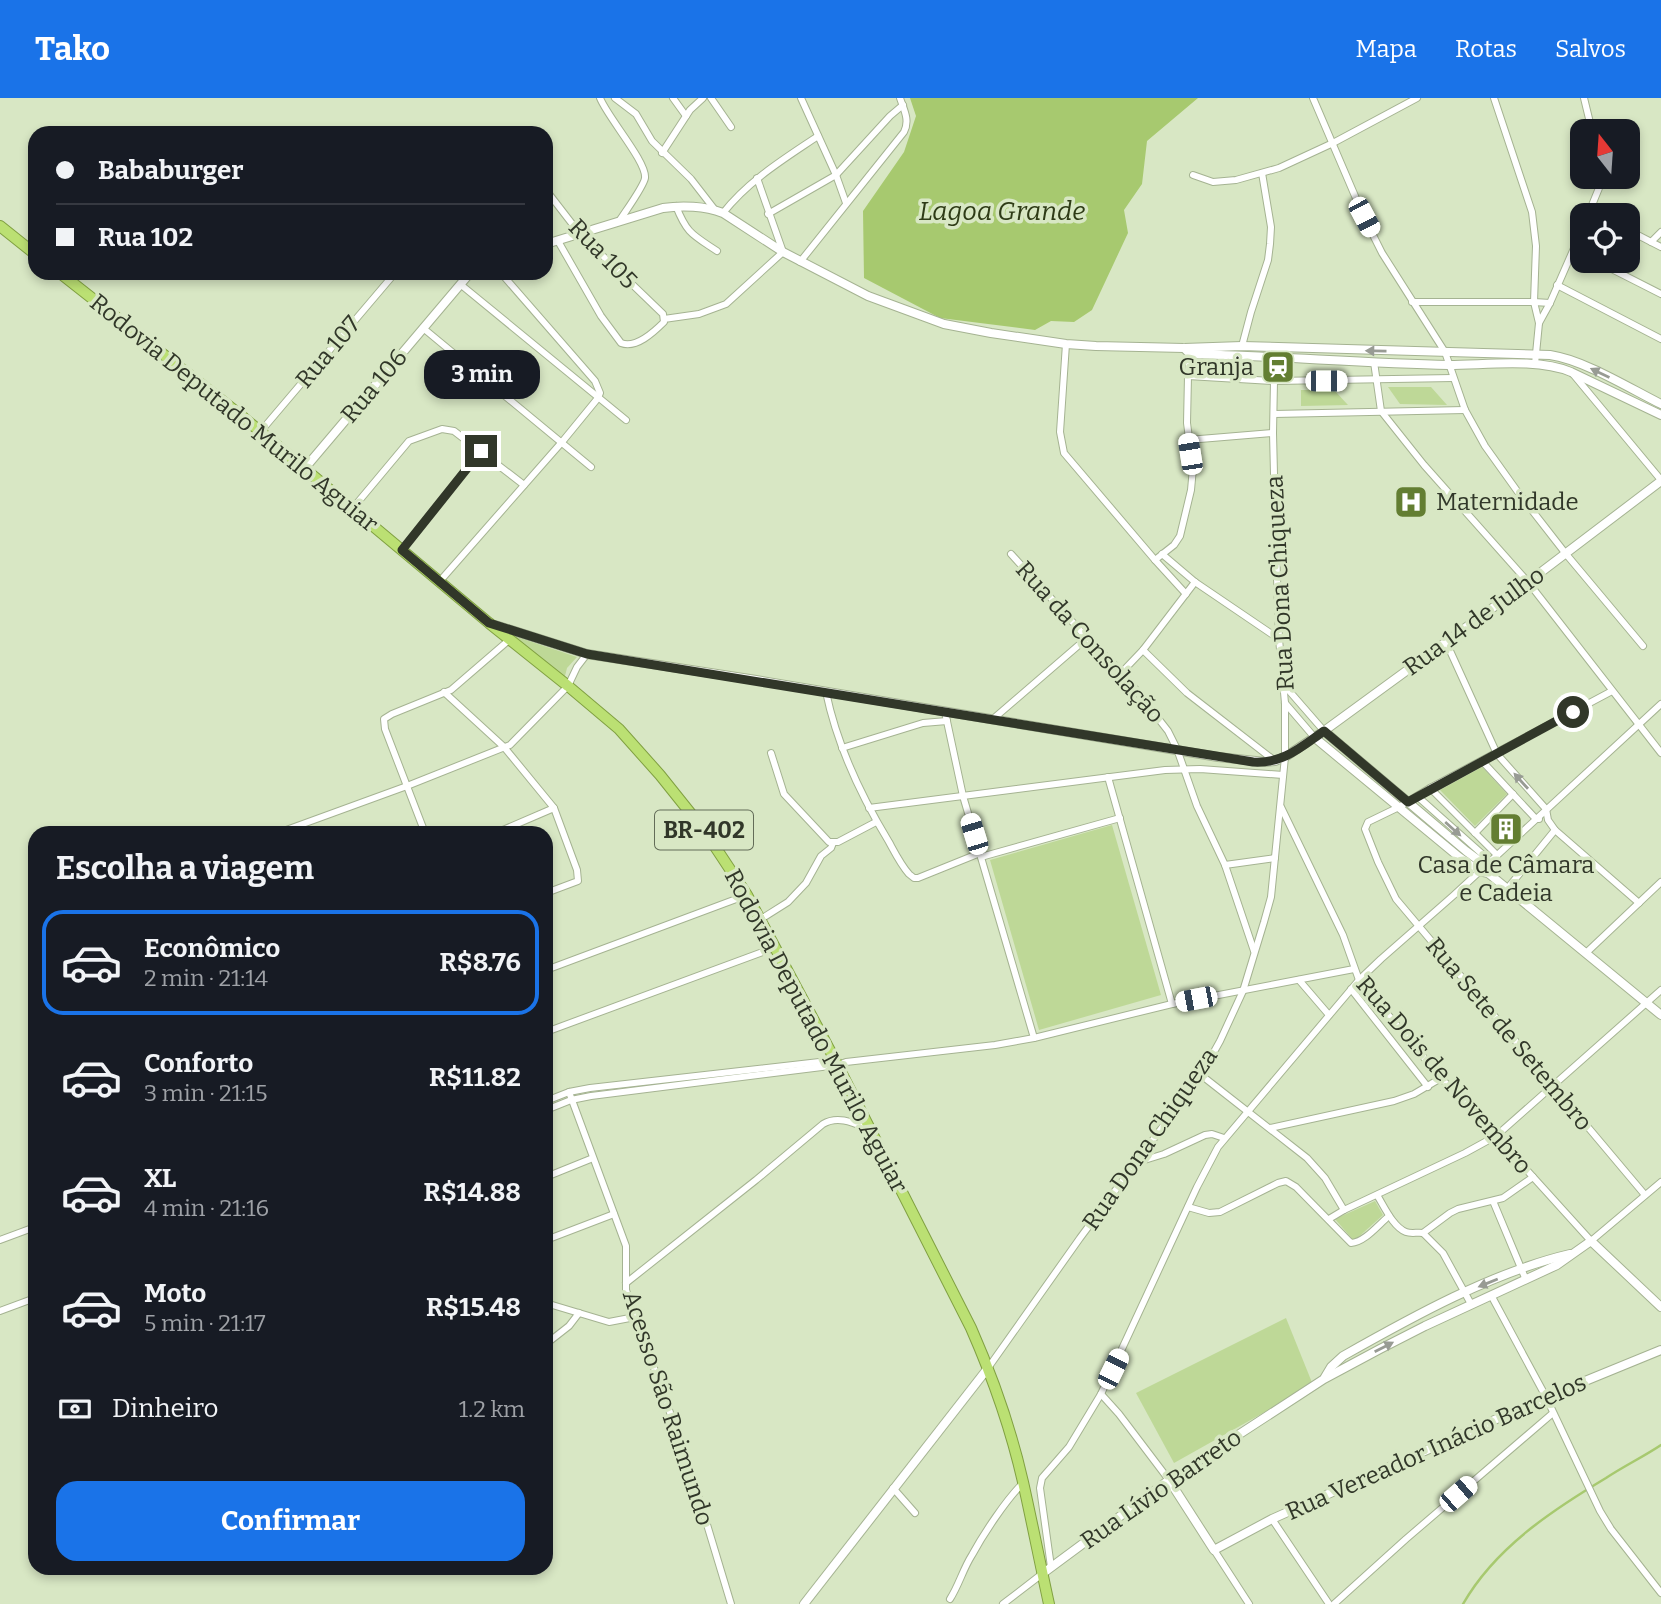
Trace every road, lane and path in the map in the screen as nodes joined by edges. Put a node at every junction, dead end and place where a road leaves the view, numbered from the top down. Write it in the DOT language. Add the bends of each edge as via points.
graph roads {
  1 [pos="612,98"];
  2 [pos="673,98"];
  3 [pos="703,98"];
  4 [pos="711,98"];
  5 [pos="801,98"];
  6 [pos="1417,98"];
  7 [pos="1494,98"];
  8 [pos="1584,98"];
  9 [pos="1316,99"];
  10 [pos="601,101"];
  11 [pos="902,102"];
  12 [pos="686,116"];
  13 [pos="1589,119"];
  14 [pos="731,127"];
  15 [pos="818,136"];
  16 [pos="1333,143"];
  17 [pos="662,153"];
  18 [pos="1262,173"];
  19 [pos="836,174"];
  20 [pos="1193,175"];
  21 [pos="757,178"];
  22 [pos="553,199"];
  23 [pos="846,203"];
  24 [pos="676,206"];
  25 [pos="719,211"];
  26 [pos="768,214"];
  27 [pos="620,220"];
  28 [pos="0,226"];
  29 [pos="1661,232"];
  30 [pos="580,234"];
  31 [pos="1640,236"];
  32 [pos="558,241"];
  33 [pos="553,242"];
  34 [pos="1651,242"];
  35 [pos="1661,247"];
  36 [pos="28,248"];
  37 [pos="717,251"];
  38 [pos="783,252"];
  39 [pos="1570,256"];
  40 [pos="800,261"];
  41 [pos="1620,273"];
  42 [pos="69,280"];
  43 [pos="389,280"];
  44 [pos="464,280"];
  45 [pos="507,280"];
  46 [pos="460,284"];
  47 [pos="1557,285"];
  48 [pos="1661,294"];
  49 [pos="1412,302"];
  50 [pos="1534,302"];
  51 [pos="1550,303"];
  52 [pos="663,317"];
  53 [pos="1539,323"];
  54 [pos="423,328"];
  55 [pos="1661,339"];
  56 [pos="1066,344"];
  57 [pos="1242,346"];
  58 [pos="1187,351"];
  59 [pos="1278,352"];
  60 [pos="1445,352"];
  61 [pos="1535,360"];
  62 [pos="1374,362"];
  63 [pos="1448,365"];
  64 [pos="1572,372"];
  65 [pos="1188,376"];
  66 [pos="1453,378"];
  67 [pos="1377,380"];
  68 [pos="1275,381"];
  69 [pos="599,396"];
  70 [pos="1661,404"];
  71 [pos="1465,410"];
  72 [pos="1381,411"];
  73 [pos="1274,414"];
  74 [pos="1661,415"];
  75 [pos="626,419"];
  76 [pos="261,431"];
  77 [pos="1273,433"];
  78 [pos="1188,440"];
  79 [pos="562,442"];
  80 [pos="481,451"];
  81 [pos="591,467"];
  82 [pos="305,468"];
  83 [pos="1661,481"];
  84 [pos="524,485"];
  85 [pos="353,508"];
  86 [pos="402,550"];
  87 [pos="1011,554"];
  88 [pos="1163,554"];
  89 [pos="1566,554"];
  90 [pos="1155,561"];
  91 [pos="440,581"];
  92 [pos="1195,582"];
  93 [pos="1528,582"];
  94 [pos="1186,594"];
  95 [pos="489,623"];
  96 [pos="1087,638"];
  97 [pos="1279,639"];
  98 [pos="509,640"];
  99 [pos="1446,642"];
  100 [pos="1643,646"];
  101 [pos="1143,650"];
  102 [pos="587,654"];
  103 [pos="1122,671"];
  104 [pos="1284,685"];
  105 [pos="568,686"];
  106 [pos="1612,691"];
  107 [pos="444,692"];
  108 [pos="826,692"];
  109 [pos="1285,703"];
  110 [pos="1661,704"];
  111 [pos="946,717"];
  112 [pos="993,719"];
  113 [pos="1639,724"];
  114 [pos="1324,731"];
  115 [pos="1314,738"];
  116 [pos="504,747"];
  117 [pos="842,748"];
  118 [pos="1177,749"];
  119 [pos="771,753"];
  120 [pos="1661,753"];
  121 [pos="1497,754"];
  122 [pos="1284,757"];
  123 [pos="1275,761"];
  124 [pos="1482,761"];
  125 [pos="1367,767"];
  126 [pos="1185,769"];
  127 [pos="1283,775"];
  128 [pos="1360,775"];
  129 [pos="1108,777"];
  130 [pos="407,786"];
  131 [pos="1430,788"];
  132 [pos="1513,794"];
  133 [pos="963,796"];
  134 [pos="1417,796"];
  135 [pos="1408,802"];
  136 [pos="1281,806"];
  137 [pos="1399,807"];
  138 [pos="554,808"];
  139 [pos="869,808"];
  140 [pos="1546,809"];
  141 [pos="1120,818"];
  142 [pos="1536,819"];
  143 [pos="1548,820"];
  144 [pos="876,822"];
  145 [pos="299,826"];
  146 [pos="422,826"];
  147 [pos="512,826"];
  148 [pos="1555,830"];
  149 [pos="1475,832"];
  150 [pos="1440,835"];
  151 [pos="833,843"];
  152 [pos="980,855"];
  153 [pos="1497,855"];
  154 [pos="1275,858"];
  155 [pos="1225,865"];
  156 [pos="1485,868"];
  157 [pos="1661,883"];
  158 [pos="1507,889"];
  159 [pos="553,890"];
  160 [pos="747,895"];
  161 [pos="1639,903"];
  162 [pos="761,919"];
  163 [pos="1418,926"];
  164 [pos="776,947"];
  165 [pos="1254,952"];
  166 [pos="1586,953"];
  167 [pos="553,967"];
  168 [pos="1354,969"];
  169 [pos="1298,980"];
  170 [pos="1359,980"];
  171 [pos="1351,989"];
  172 [pos="1661,990"];
  173 [pos="1242,991"];
  174 [pos="1646,1003"];
  175 [pos="1172,1004"];
  176 [pos="1329,1015"];
  177 [pos="1661,1015"];
  178 [pos="553,1029"];
  179 [pos="1034,1038"];
  180 [pos="840,1062"];
  181 [pos="1201,1075"];
  182 [pos="708,1078"];
  183 [pos="1441,1078"];
  184 [pos="1428,1087"];
  185 [pos="1553,1087"];
  186 [pos="569,1092"];
  187 [pos="553,1098"];
  188 [pos="571,1100"];
  189 [pos="553,1107"];
  190 [pos="1247,1111"];
  191 [pos="1270,1128"];
  192 [pos="871,1130"];
  193 [pos="1496,1136"];
  194 [pos="1224,1138"];
  195 [pos="593,1158"];
  196 [pos="1136,1162"];
  197 [pos="553,1174"];
  198 [pos="1532,1177"];
  199 [pos="1661,1182"];
  200 [pos="1377,1195"];
  201 [pos="1645,1195"];
  202 [pos="1493,1201"];
  203 [pos="1188,1208"];
  204 [pos="1344,1210"];
  205 [pos="614,1214"];
  206 [pos="1389,1216"];
  207 [pos="1329,1219"];
  208 [pos="28,1230"];
  209 [pos="1423,1233"];
  210 [pos="553,1237"];
  211 [pos="0,1240"];
  212 [pos="1591,1241"];
  213 [pos="1575,1253"];
  214 [pos="1522,1269"];
  215 [pos="1525,1280"];
  216 [pos="626,1283"];
  217 [pos="1465,1293"];
  218 [pos="1491,1295"];
  219 [pos="28,1301"];
  220 [pos="1471,1304"];
  221 [pos="553,1305"];
  222 [pos="1661,1307"];
  223 [pos="0,1311"];
  224 [pos="579,1313"];
  225 [pos="635,1317"];
  226 [pos="553,1339"];
  227 [pos="1661,1350"];
  228 [pos="988,1368"];
  229 [pos="1324,1380"];
  230 [pos="1101,1394"];
  231 [pos="1546,1397"];
  232 [pos="1553,1413"];
  233 [pos="1169,1480"];
  234 [pos="1023,1483"];
  235 [pos="893,1488"];
  236 [pos="915,1513"];
  237 [pos="1272,1519"];
  238 [pos="1213,1550"];
  239 [pos="1046,1570"];
  240 [pos="1661,1592"];
  241 [pos="950,1599"];
  242 [pos="730,1603"];
  243 [pos="1336,1603"];
  244 [pos="804,1604"];
  245 [pos="1003,1604"];
  246 [pos="1049,1604"];
  247 [pos="1249,1604"];
  1 -- 10 [label="street"];
  1 -- 17 [label="street" via="636,114"];
  2 -- 12 [label="street"];
  3 -- 12 [label="street"];
  4 -- 14 [label="street"];
  5 -- 15 [label="street"];
  6 -- 16 [label="street"];
  7 -- 50 [label="street" via="1535,224"];
  8 -- 13 [label="street"];
  9 -- 16 [label="street"];
  10 -- 27 [label="street" via="645,174"];
  11 -- 19 [label="street"];
  11 -- 23 [label="street" via="907,117 904,132"];
  12 -- 17 [label="street"];
  15 -- 19 [label="street"];
  15 -- 21 [label="street"];
  16 -- 18 [label="street"];
  16 -- 49 [label="street" via="1364,217"];
  17 -- 25 [label="street"];
  18 -- 20 [label="street" via="1213,182"];
  18 -- 57 [label="street" via="1270,244"];
  19 -- 23 [label="street"];
  19 -- 26 [label="street"];
  21 -- 25 [label="street"];
  21 -- 26 [label="street"];
  22 -- 30 [label="street, Rua 105"];
  23 -- 40 [label="street"];
  24 -- 25 [label="street"];
  24 -- 27 [label="street"];
  24 -- 37 [label="street" via="682,224"];
  25 -- 38 [label="street"];
  26 -- 38 [label="street"];
  27 -- 30 [label="street"];
  28 -- 36 [label="highway"];
  29 -- 34 [label="street"];
  30 -- 32 [label="street"];
  30 -- 52 [label="street, Rua 105"];
  31 -- 34 [label="street"];
  32 -- 33 [label="street"];
  32 -- 52 [label="street" via="621,343 629,346 650,334"];
  34 -- 35 [label="street"];
  38 -- 40 [label="street"];
  38 -- 52 [label="street" via="726,304 699,314"];
  39 -- 47 [label="street"];
  40 -- 56 [label="street" via="869,296 944,324"];
  41 -- 48 [label="street"];
  42 -- 76 [label="highway, Rodovia Deputado Murilo Aguiar / BR-402"];
  43 -- 76 [label="street, Rua 107"];
  44 -- 46 [label="street, Rua 106"];
  45 -- 69 [label="street" via="595,381"];
  46 -- 54 [label="street, Rua 106"];
  46 -- 69 [label="street"];
  47 -- 51 [label="street"];
  47 -- 55 [label="street"];
  49 -- 50 [label="street"];
  49 -- 60 [label="street"];
  50 -- 51 [label="street"];
  50 -- 53 [label="street"];
  51 -- 53 [label="street"];
  53 -- 61 [label="street"];
  54 -- 79 [label="street"];
  54 -- 82 [label="street, Rua 106"];
  56 -- 58 [label="street"];
  56 -- 90 [label="street" via="1060,432 1064,453"];
  57 -- 58 [label="street"];
  57 -- 59 [label="street"];
  58 -- 59 [label="street"];
  58 -- 65 [label="street"];
  60 -- 59 [label="street, one-way"];
  59 -- 62 [label="street"];
  60 -- 61 [label="street"];
  60 -- 63 [label="street"];
  61 -- 63 [label="street"];
  61 -- 64 [label="street"];
  70 -- 61 [label="street, one-way" via="1568,359 1550,355"];
  62 -- 63 [label="street"];
  62 -- 67 [label="street"];
  63 -- 66 [label="street"];
  64 -- 74 [label="street"];
  64 -- 83 [label="street"];
  65 -- 68 [label="street"];
  65 -- 78 [label="street"];
  66 -- 67 [label="street"];
  66 -- 71 [label="street"];
  67 -- 68 [label="street"];
  67 -- 72 [label="street"];
  68 -- 73 [label="street, Rua Dona Chiqueza"];
  69 -- 75 [label="street"];
  69 -- 79 [label="street"];
  71 -- 72 [label="street"];
  71 -- 89 [label="street" via="1495,461"];
  72 -- 73 [label="street"];
  72 -- 93 [label="street"];
  73 -- 77 [label="street, Rua Dona Chiqueza"];
  76 -- 82 [label="highway, Rodovia Deputado Murilo Aguiar / BR-402"];
  77 -- 78 [label="street"];
  77 -- 97 [label="street, Rua Dona Chiqueza"];
  78 -- 88 [label="street" via="1191,490 1180,536"];
  79 -- 81 [label="street"];
  79 -- 84 [label="street"];
  80 -- 84 [label="street"];
  80 -- 85 [label="street" via="454,431 442,429 409,442"];
  80 -- 86 [label="street"];
  82 -- 85 [label="highway, Rodovia Deputado Murilo Aguiar / BR-402"];
  83 -- 89 [label="street, Rua 14 de Julho"];
  84 -- 91 [label="street"];
  85 -- 86 [label="highway, Rodovia Deputado Murilo Aguiar / BR-402"];
  86 -- 91 [label="highway, Rodovia Deputado Murilo Aguiar / BR-402"];
  87 -- 96 [label="street, Rua da Consolação"];
  88 -- 90 [label="street"];
  88 -- 92 [label="street"];
  89 -- 93 [label="street, Rua 14 de Julho"];
  89 -- 100 [label="street"];
  90 -- 94 [label="street"];
  91 -- 95 [label="highway, Rodovia Deputado Murilo Aguiar / BR-402"];
  92 -- 94 [label="street"];
  92 -- 97 [label="street"];
  93 -- 99 [label="street, Rua 14 de Julho"];
  93 -- 106 [label="street"];
  94 -- 101 [label="street"];
  95 -- 98 [label="highway, Rodovia Deputado Murilo Aguiar / BR-402"];
  95 -- 102 [label="street"];
  96 -- 103 [label="street, Rua da Consolação"];
  96 -- 112 [label="street"];
  97 -- 104 [label="street, Rua Dona Chiqueza"];
  98 -- 105 [label="highway, Rodovia Deputado Murilo Aguiar / BR-402"];
  98 -- 107 [label="street"];
  99 -- 114 [label="street, Rua 14 de Julho"];
  99 -- 121 [label="street"];
  101 -- 103 [label="street"];
  101 -- 123 [label="street" via="1187,693"];
  102 -- 105 [label="street"];
  102 -- 108 [label="street"];
  103 -- 118 [label="street, Rua da Consolação"];
  104 -- 109 [label="street, Rua Dona Chiqueza"];
  104 -- 114 [label="street"];
  105 -- 116 [label="street"];
  105 -- 160 [label="highway, Rodovia Deputado Murilo Aguiar / BR-402" via="619,729 660,775"];
  106 -- 113 [label="street"];
  106 -- 121 [label="street"];
  107 -- 116 [label="street"];
  107 -- 130 [label="street" via="384,719"];
  108 -- 111 [label="street"];
  108 -- 117 [label="street"];
  109 -- 115 [label="street"];
  109 -- 122 [label="street, Rua Dona Chiqueza"];
  110 -- 113 [label="street"];
  111 -- 112 [label="street"];
  111 -- 117 [label="street"];
  111 -- 133 [label="street"];
  112 -- 118 [label="street"];
  113 -- 120 [label="street"];
  113 -- 140 [label="street"];
  114 -- 115 [label="street, Rua 14 de Julho"];
  114 -- 125 [label="street"];
  115 -- 122 [label="street, Rua 14 de Julho"];
  115 -- 128 [label="street"];
  116 -- 130 [label="street"];
  116 -- 138 [label="street"];
  117 -- 139 [label="street"];
  118 -- 123 [label="street" via="1253,762"];
  118 -- 126 [label="street, Rua da Consolação"];
  119 -- 151 [label="street" via="784,794"];
  121 -- 124 [label="street"];
  140 -- 121 [label="street, one-way"];
  122 -- 123 [label="street, Rua 14 de Julho"];
  122 -- 127 [label="street, Rua Dona Chiqueza"];
  124 -- 131 [label="street"];
  124 -- 132 [label="street"];
  125 -- 128 [label="street"];
  125 -- 135 [label="street"];
  126 -- 127 [label="street"];
  126 -- 129 [label="street"];
  126 -- 155 [label="street, Rua da Consolação"];
  127 -- 136 [label="street, Rua Dona Chiqueza"];
  128 -- 137 [label="street"];
  129 -- 133 [label="street"];
  129 -- 141 [label="street"];
  130 -- 145 [label="street"];
  130 -- 146 [label="street"];
  131 -- 134 [label="street"];
  131 -- 149 [label="street"];
  132 -- 142 [label="street"];
  132 -- 149 [label="street"];
  133 -- 139 [label="street"];
  133 -- 152 [label="street"];
  134 -- 135 [label="street"];
  134 -- 156 [label="street, one-way"];
  135 -- 137 [label="street"];
  135 -- 150 [label="street"];
  136 -- 154 [label="street, Rua Dona Chiqueza"];
  136 -- 168 [label="street, Rua Dois de Novembro" via="1343,935"];
  137 -- 150 [label="street"];
  137 -- 163 [label="street, Rua Sete de Setembro" via="1368,822 1365,829 1390,889"];
  138 -- 147 [label="street"];
  138 -- 159 [label="street" via="578,881"];
  139 -- 144 [label="street"];
  140 -- 142 [label="street"];
  140 -- 143 [label="street"];
  141 -- 152 [label="street"];
  141 -- 175 [label="street"];
  142 -- 143 [label="street"];
  142 -- 153 [label="street"];
  143 -- 148 [label="street"];
  144 -- 151 [label="street"];
  144 -- 152 [label="street" via="914,878"];
  148 -- 158 [label="street"];
  148 -- 161 [label="street"];
  149 -- 153 [label="street"];
  150 -- 156 [label="street"];
  151 -- 162 [label="street" via="788,902"];
  152 -- 179 [label="street"];
  153 -- 156 [label="street"];
  154 -- 155 [label="street"];
  154 -- 165 [label="street, Rua Dona Chiqueza" via="1271,897"];
  155 -- 165 [label="street, Rua da Consolação"];
  156 -- 158 [label="street"];
  156 -- 163 [label="street"];
  157 -- 161 [label="street"];
  158 -- 166 [label="street"];
  160 -- 162 [label="highway, Rodovia Deputado Murilo Aguiar / BR-402"];
  160 -- 167 [label="street"];
  161 -- 166 [label="street"];
  162 -- 164 [label="highway, Rodovia Deputado Murilo Aguiar / BR-402"];
  163 -- 170 [label="street"];
  163 -- 185 [label="street, Rua Sete de Setembro"];
  164 -- 178 [label="street"];
  164 -- 180 [label="highway, Rodovia Deputado Murilo Aguiar / BR-402"];
  165 -- 173 [label="street, Rua Dona Chiqueza"];
  166 -- 174 [label="street"];
  168 -- 169 [label="street"];
  168 -- 170 [label="street, Rua Dois de Novembro"];
  169 -- 173 [label="street"];
  169 -- 176 [label="street"];
  170 -- 171 [label="street"];
  170 -- 183 [label="street, Rua Dois de Novembro"];
  171 -- 176 [label="street"];
  171 -- 184 [label="street"];
  172 -- 174 [label="street"];
  173 -- 175 [label="street"];
  173 -- 181 [label="street, Rua Dona Chiqueza"];
  174 -- 177 [label="street"];
  174 -- 185 [label="street"];
  175 -- 179 [label="street"];
  176 -- 190 [label="street"];
  179 -- 180 [label="street"];
  180 -- 182 [label="street"];
  180 -- 192 [label="highway, Rodovia Deputado Murilo Aguiar / BR-402"];
  181 -- 190 [label="street"];
  181 -- 196 [label="street, Rua Dona Chiqueza"];
  182 -- 186 [label="street"];
  182 -- 188 [label="street"];
  183 -- 184 [label="street"];
  183 -- 193 [label="street, Rua Dois de Novembro"];
  184 -- 191 [label="street" via="1394,1101"];
  185 -- 193 [label="street"];
  185 -- 201 [label="street, Rua Sete de Setembro"];
  186 -- 187 [label="street"];
  186 -- 188 [label="street, Acesso São Raimundo"];
  188 -- 189 [label="street"];
  188 -- 195 [label="street, Acesso São Raimundo"];
  190 -- 191 [label="street"];
  190 -- 194 [label="street"];
  191 -- 204 [label="street" via="1317,1168"];
  192 -- 216 [label="street" via="841,1119 823,1124"];
  192 -- 228 [label="highway, Rodovia Deputado Murilo Aguiar / BR-402"];
  193 -- 198 [label="street, Rua Dois de Novembro"];
  193 -- 200 [label="street"];
  194 -- 196 [label="street" via="1205,1135"];
  194 -- 203 [label="street"];
  195 -- 197 [label="street"];
  195 -- 205 [label="street, Acesso São Raimundo"];
  196 -- 228 [label="street, Rua Dona Chiqueza"];
  198 -- 202 [label="street"];
  198 -- 212 [label="street, Rua Dois de Novembro"];
  199 -- 201 [label="street, Rua Lívio Barreto"];
  200 -- 204 [label="street"];
  200 -- 206 [label="street"];
  201 -- 212 [label="street, Rua Lívio Barreto"];
  202 -- 209 [label="street" via="1458,1209"];
  202 -- 214 [label="street"];
  203 -- 207 [label="street" via="1220,1212 1286,1181"];
  203 -- 230 [label="street"];
  204 -- 207 [label="street"];
  205 -- 210 [label="street"];
  205 -- 216 [label="street, Acesso São Raimundo" via="626,1246"];
  206 -- 207 [label="street" via="1354,1243"];
  206 -- 209 [label="street" via="1405,1232"];
  208 -- 211 [label="street"];
  209 -- 217 [label="street" via="1443,1253"];
  212 -- 213 [label="street, Rua Lívio Barreto"];
  212 -- 222 [label="street, Rua Dois de Novembro"];
  213 -- 214 [label="street, Rua Lívio Barreto"];
  213 -- 215 [label="street, Rua Lívio Barreto"];
  214 -- 215 [label="street"];
  214 -- 217 [label="street, Rua Lívio Barreto, one-way"];
  215 -- 218 [label="street, Rua Lívio Barreto"];
  216 -- 225 [label="street, Acesso São Raimundo"];
  217 -- 220 [label="street"];
  217 -- 229 [label="street, Rua Lívio Barreto" via="1343,1356"];
  218 -- 220 [label="street, Rua Lívio Barreto"];
  218 -- 231 [label="street"];
  219 -- 223 [label="street"];
  229 -- 220 [label="street, Rua Lívio Barreto, one-way"];
  221 -- 224 [label="street"];
  224 -- 225 [label="street" via="609,1322"];
  224 -- 226 [label="street"];
  225 -- 242 [label="street, Acesso São Raimundo" via="699,1498"];
  227 -- 231 [label="street, Rua Vereador Inácio Barcelos"];
  228 -- 234 [label="highway, Rodovia Deputado Murilo Aguiar / BR-402"];
  228 -- 235 [label="street, Rua Dona Chiqueza"];
  229 -- 233 [label="street, Rua Lívio Barreto"];
  230 -- 233 [label="street"];
  230 -- 239 [label="street" via="1074,1440 1040,1483"];
  231 -- 232 [label="street"];
  231 -- 237 [label="street, Rua Vereador Inácio Barcelos"];
  232 -- 240 [label="street" via="1600,1511"];
  232 -- 243 [label="street"];
  233 -- 238 [label="street"];
  233 -- 239 [label="street, Rua Lívio Barreto"];
  234 -- 239 [label="highway, Rodovia Deputado Murilo Aguiar / BR-402"];
  234 -- 241 [label="street" via="972,1553"];
  235 -- 236 [label="street"];
  235 -- 244 [label="street, Rua Dona Chiqueza"];
  237 -- 238 [label="street, Rua Vereador Inácio Barcelos"];
  237 -- 243 [label="street"];
  238 -- 247 [label="street"];
  239 -- 245 [label="street, Rua Lívio Barreto"];
  239 -- 246 [label="highway, Rodovia Deputado Murilo Aguiar / BR-402"];
}
